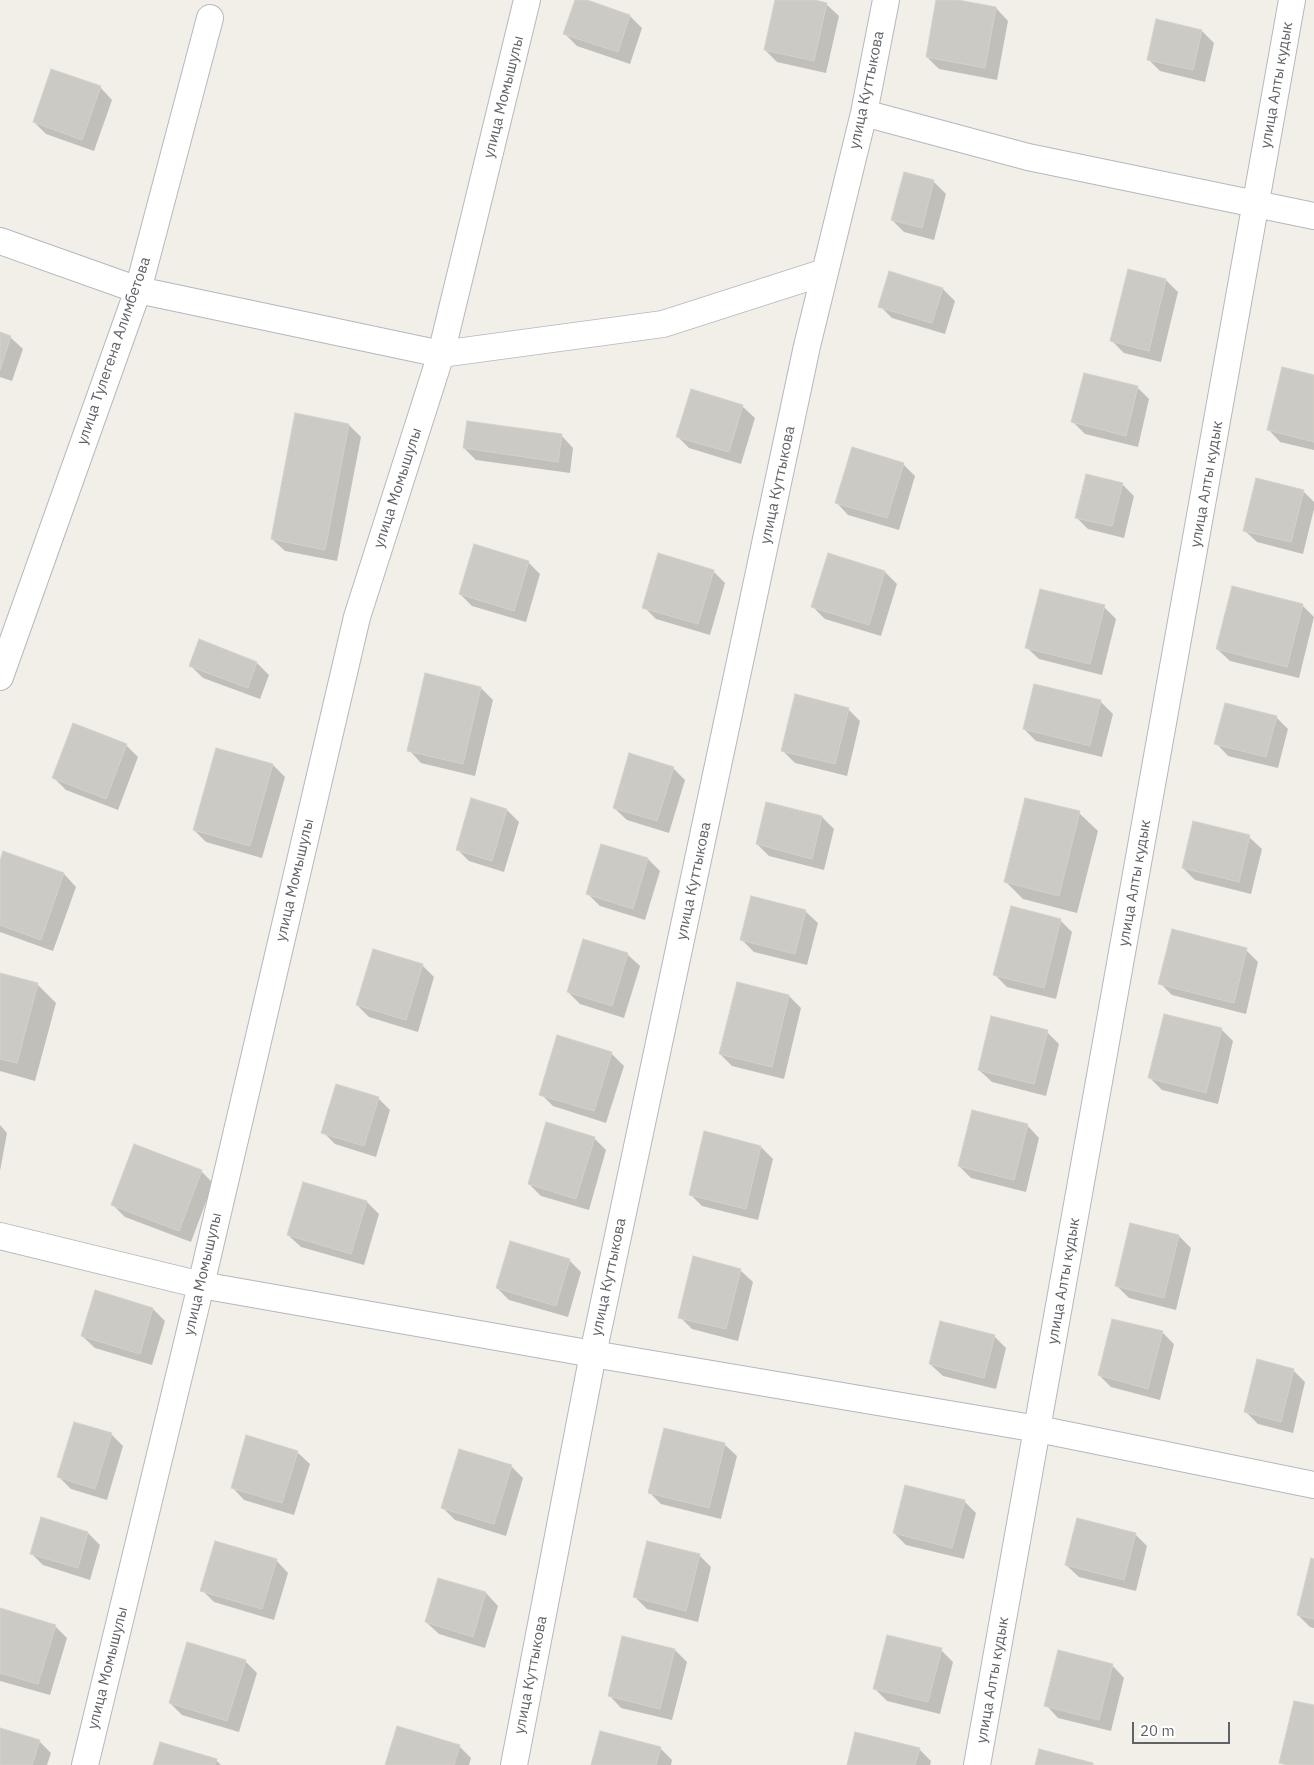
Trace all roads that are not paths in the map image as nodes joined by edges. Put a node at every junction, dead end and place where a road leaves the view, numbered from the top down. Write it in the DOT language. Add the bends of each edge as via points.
graph roads {
  1 [pos="527,0"];
  2 [pos="886,0"];
  3 [pos="1292,0"];
  4 [pos="210,18"];
  5 [pos="864,113"];
  6 [pos="1257,204"];
  7 [pos="1314,216"];
  8 [pos="0,241"];
  9 [pos="825,272"];
  10 [pos="138,290"];
  11 [pos="441,354"];
  12 [pos="0,678"];
  13 [pos="0,1236"];
  14 [pos="201,1285"];
  15 [pos="593,1354"];
  16 [pos="1038,1429"];
  17 [pos="1314,1485"];
  18 [pos="85,1765"];
  19 [pos="514,1765"];
  20 [pos="978,1765"];
  1 -- 11 [label="street, улица Момышулы"];
  2 -- 5 [label="street, улица Куттыкова"];
  3 -- 6 [label="street, улица Алты кудык"];
  4 -- 10 [label="street, улица Тулегена Алимбетова"];
  5 -- 6 [label="street" via="1028,157"];
  5 -- 9 [label="street, улица Куттыкова"];
  6 -- 7 [label="street"];
  6 -- 16 [label="street, улица Алты кудык"];
  8 -- 10 [label="street"];
  9 -- 11 [label="street" via="663,324"];
  9 -- 15 [label="street, улица Куттыкова"];
  10 -- 11 [label="street"];
  10 -- 12 [label="street, улица Тулегена Алимбетова"];
  11 -- 14 [label="street, улица Момышулы" via="357,617"];
  13 -- 14 [label="street"];
  14 -- 15 [label="street"];
  14 -- 18 [label="street, улица Момышулы"];
  15 -- 16 [label="street"];
  15 -- 19 [label="street, улица Куттыкова"];
  16 -- 17 [label="street"];
  16 -- 20 [label="street, улица Алты кудык"];
}
